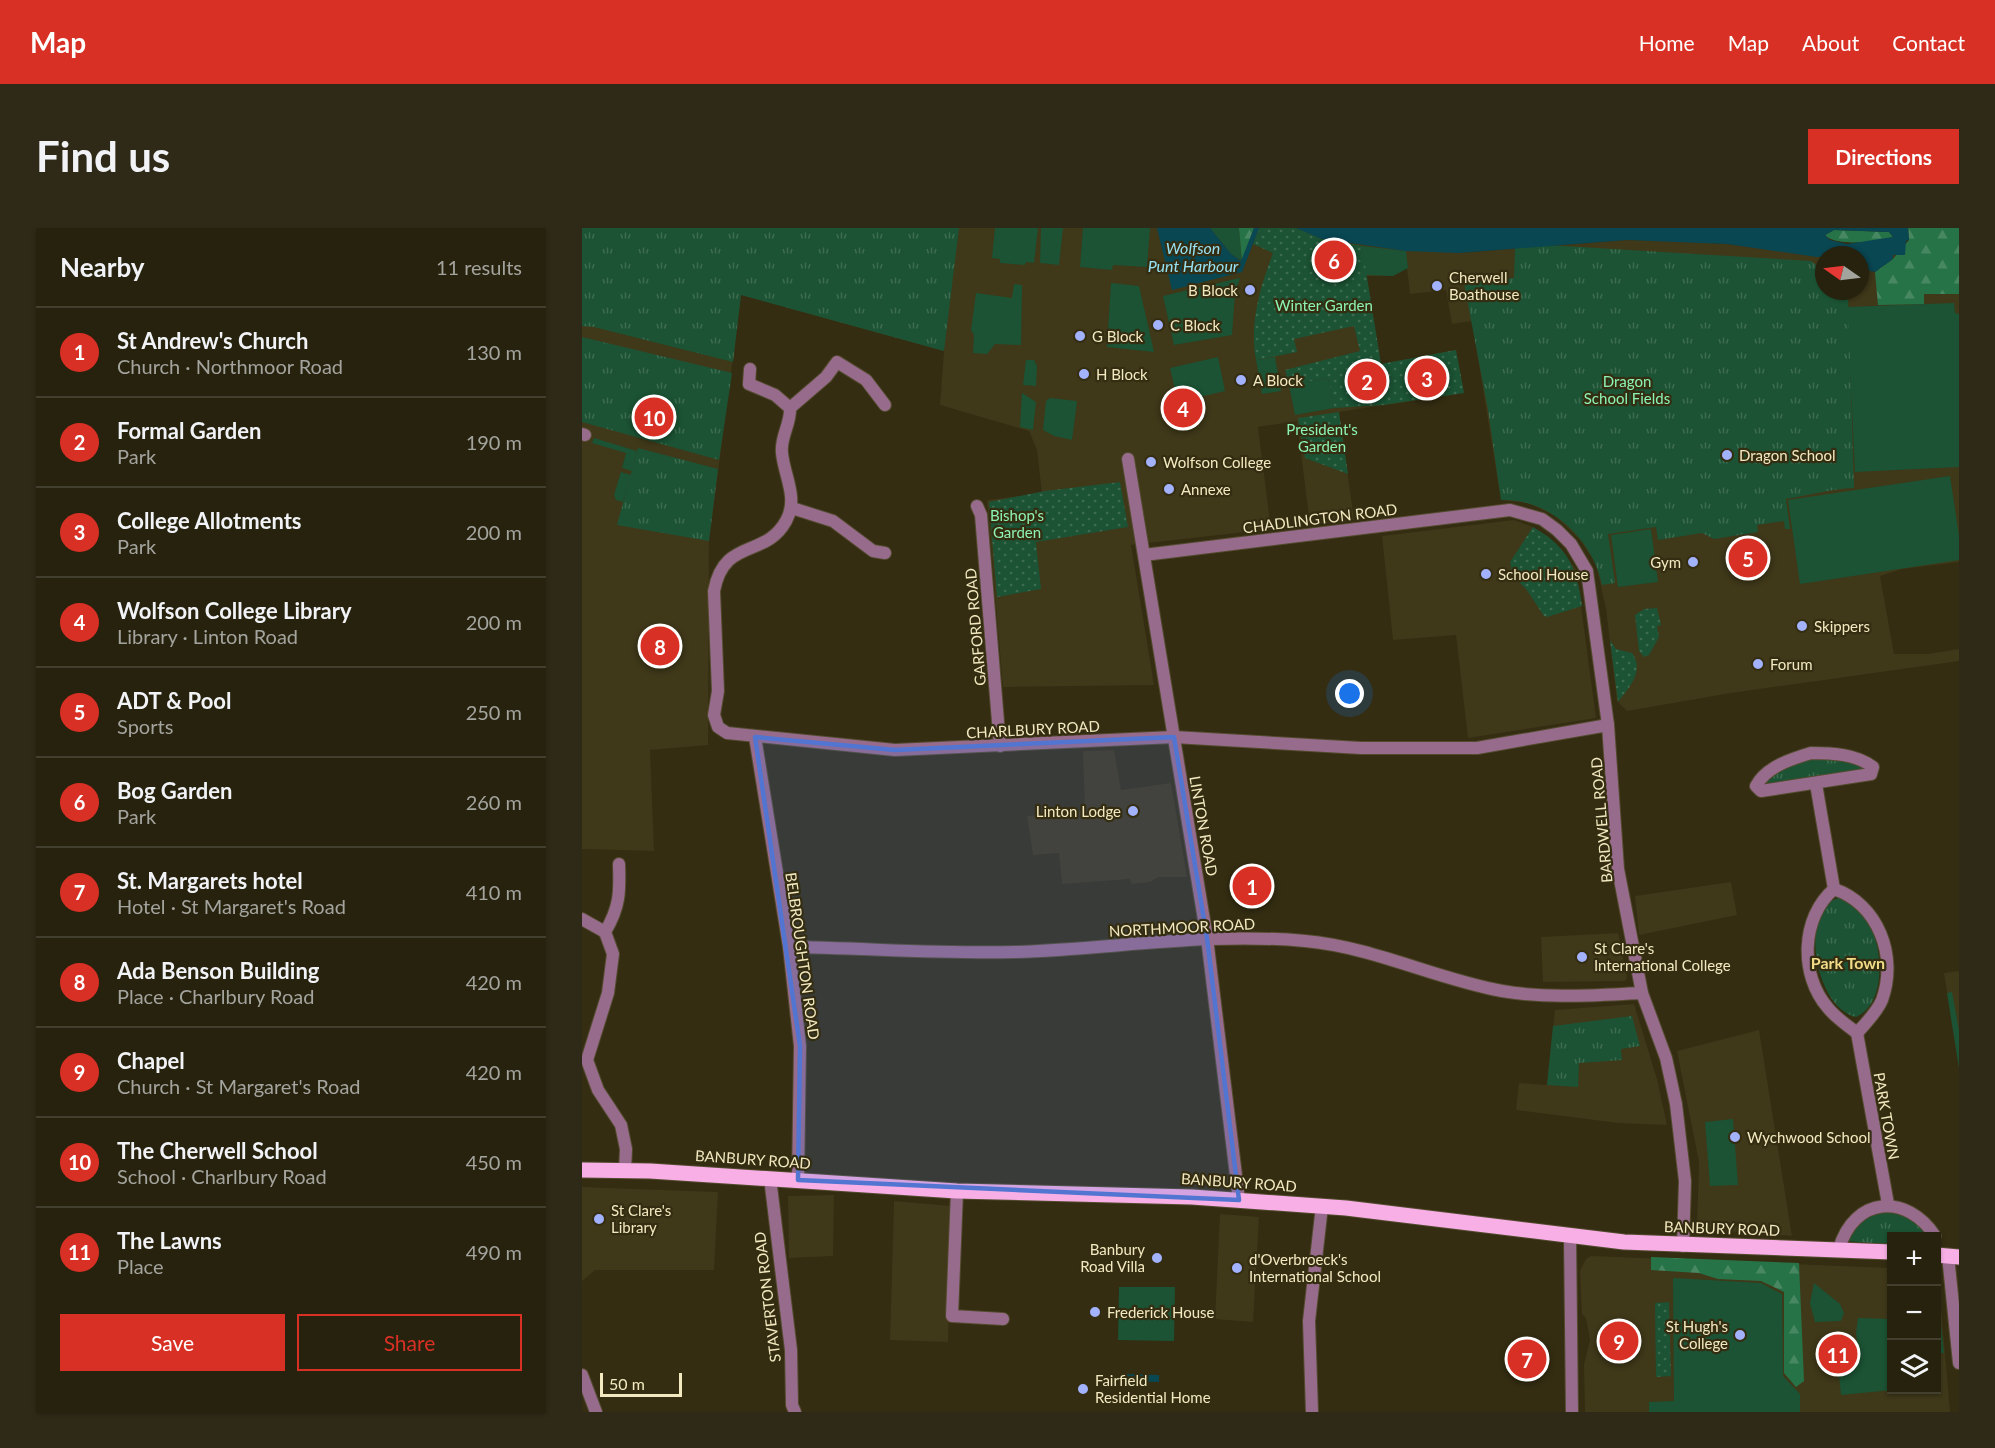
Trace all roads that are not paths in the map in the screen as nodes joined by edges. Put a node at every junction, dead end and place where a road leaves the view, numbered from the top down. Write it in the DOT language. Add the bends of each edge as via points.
graph roads {
  1 [pos="750,369"];
  2 [pos="885,405"];
  3 [pos="790,408"];
  4 [pos="1128,459"];
  5 [pos="977,506"];
  6 [pos="792,508"];
  7 [pos="1499,511"];
  8 [pos="885,553"];
  9 [pos="1144,555"];
  10 [pos="1608,725"];
  11 [pos="755,737"];
  12 [pos="1174,738"];
  13 [pos="1000,746"];
  14 [pos="1816,784"];
  15 [pos="619,864"];
  16 [pos="1834,889"];
  17 [pos="582,919"];
  18 [pos="605,932"];
  19 [pos="1208,938"];
  20 [pos="789,947"];
  21 [pos="1642,993"];
  22 [pos="1857,1033"];
  23 [pos="582,1170"];
  24 [pos="625,1170"];
  25 [pos="770,1178"];
  26 [pos="798,1180"];
  27 [pos="957,1191"];
  28 [pos="1239,1200"];
  29 [pos="1888,1204"];
  30 [pos="1322,1206"];
  31 [pos="1932,1232"];
  32 [pos="1570,1237"];
  33 [pos="1683,1246"];
  34 [pos="1839,1249"];
  35 [pos="1887,1252"];
  36 [pos="1946,1255"];
  37 [pos="1003,1319"];
  38 [pos="1959,1363"];
  39 [pos="582,1375"];
  40 [pos="596,1412"];
  41 [pos="795,1412"];
  42 [pos="1312,1412"];
  43 [pos="1572,1412"];
  1 -- 3 [label="street" via="744,384 775,395"];
  2 -- 3 [label="street" via="866,380 837,362 826,377"];
  3 -- 6 [label="street" via="782,453"];
  4 -- 9 [label="street, LINTON ROAD"];
  5 -- 13 [label="street, GARFORD ROAD" via="981,515"];
  6 -- 8 [label="street" via="833,521 873,551"];
  6 -- 11 [label="street, CHARLBURY ROAD" via="772,537 740,551 725,563 717,575 714,591 718,691 714,715 718,728 727,733"];
  7 -- 9 [label="street, CHADLINGTON ROAD"];
  7 -- 10 [label="street, BARDWELL ROAD" via="1521,511 1542,519 1571,544 1587,571"];
  9 -- 12 [label="street, LINTON ROAD"];
  10 -- 12 [label="street, CHARLBURY ROAD" via="1477,748 1361,748"];
  10 -- 21 [label="street, BARDWELL ROAD" via="1618,869"];
  11 -- 13 [label="street, CHARLBURY ROAD" via="895,750"];
  11 -- 20 [label="street, BELBROUGHTON ROAD"];
  12 -- 13 [label="street, CHARLBURY ROAD"];
  12 -- 19 [label="street, LINTON ROAD"];
  14 -- 14 [label="street" via="1761,791 1756,786 1761,777 1778,766 1811,753 1843,755 1873,767 1871,774"];
  14 -- 16 [label="street"];
  15 -- 18 [label="street" via="617,914"];
  16 -- 22 [label="street" via="1814,913 1808,936 1809,964 1827,1008"];
  16 -- 22 [label="street" via="1862,903 1886,948 1882,1000"];
  17 -- 18 [label="street"];
  18 -- 24 [label="street" via="612,954 608,993 587,1060 598,1090 621,1125"];
  19 -- 20 [label="street, NORTHMOOR ROAD" via="1016,952"];
  19 -- 21 [label="street, NORTHMOOR ROAD" via="1307,941 1361,951 1502,991 1570,995"];
  19 -- 28 [label="street, LINTON ROAD"];
  20 -- 26 [label="street, BELBROUGHTON ROAD" via="800,1046"];
  21 -- 33 [label="street, BARDWELL ROAD" via="1666,1058 1676,1104 1685,1181"];
  22 -- 29 [label="street, PARK TOWN"];
  23 -- 24 [label="main road, BANBURY ROAD"];
  24 -- 25 [label="main road, BANBURY ROAD"];
  25 -- 26 [label="main road, BANBURY ROAD"];
  25 -- 41 [label="street, STAVERTON ROAD"];
  26 -- 27 [label="main road, BANBURY ROAD"];
  27 -- 28 [label="main road, BANBURY ROAD"];
  27 -- 37 [label="street" via="952,1316"];
  28 -- 30 [label="main road, BANBURY ROAD"];
  29 -- 31 [label="street" via="1915,1213"];
  29 -- 34 [label="street" via="1855,1220 1842,1237"];
  30 -- 32 [label="main road, BANBURY ROAD"];
  30 -- 42 [label="street" via="1309,1321"];
  32 -- 33 [label="main road, BANBURY ROAD"];
  32 -- 43 [label="street"];
  33 -- 34 [label="main road, BANBURY ROAD"];
  34 -- 35 [label="main road, BANBURY ROAD"];
  36 -- 38 [label="street"];
  39 -- 40 [label="street"];
}
